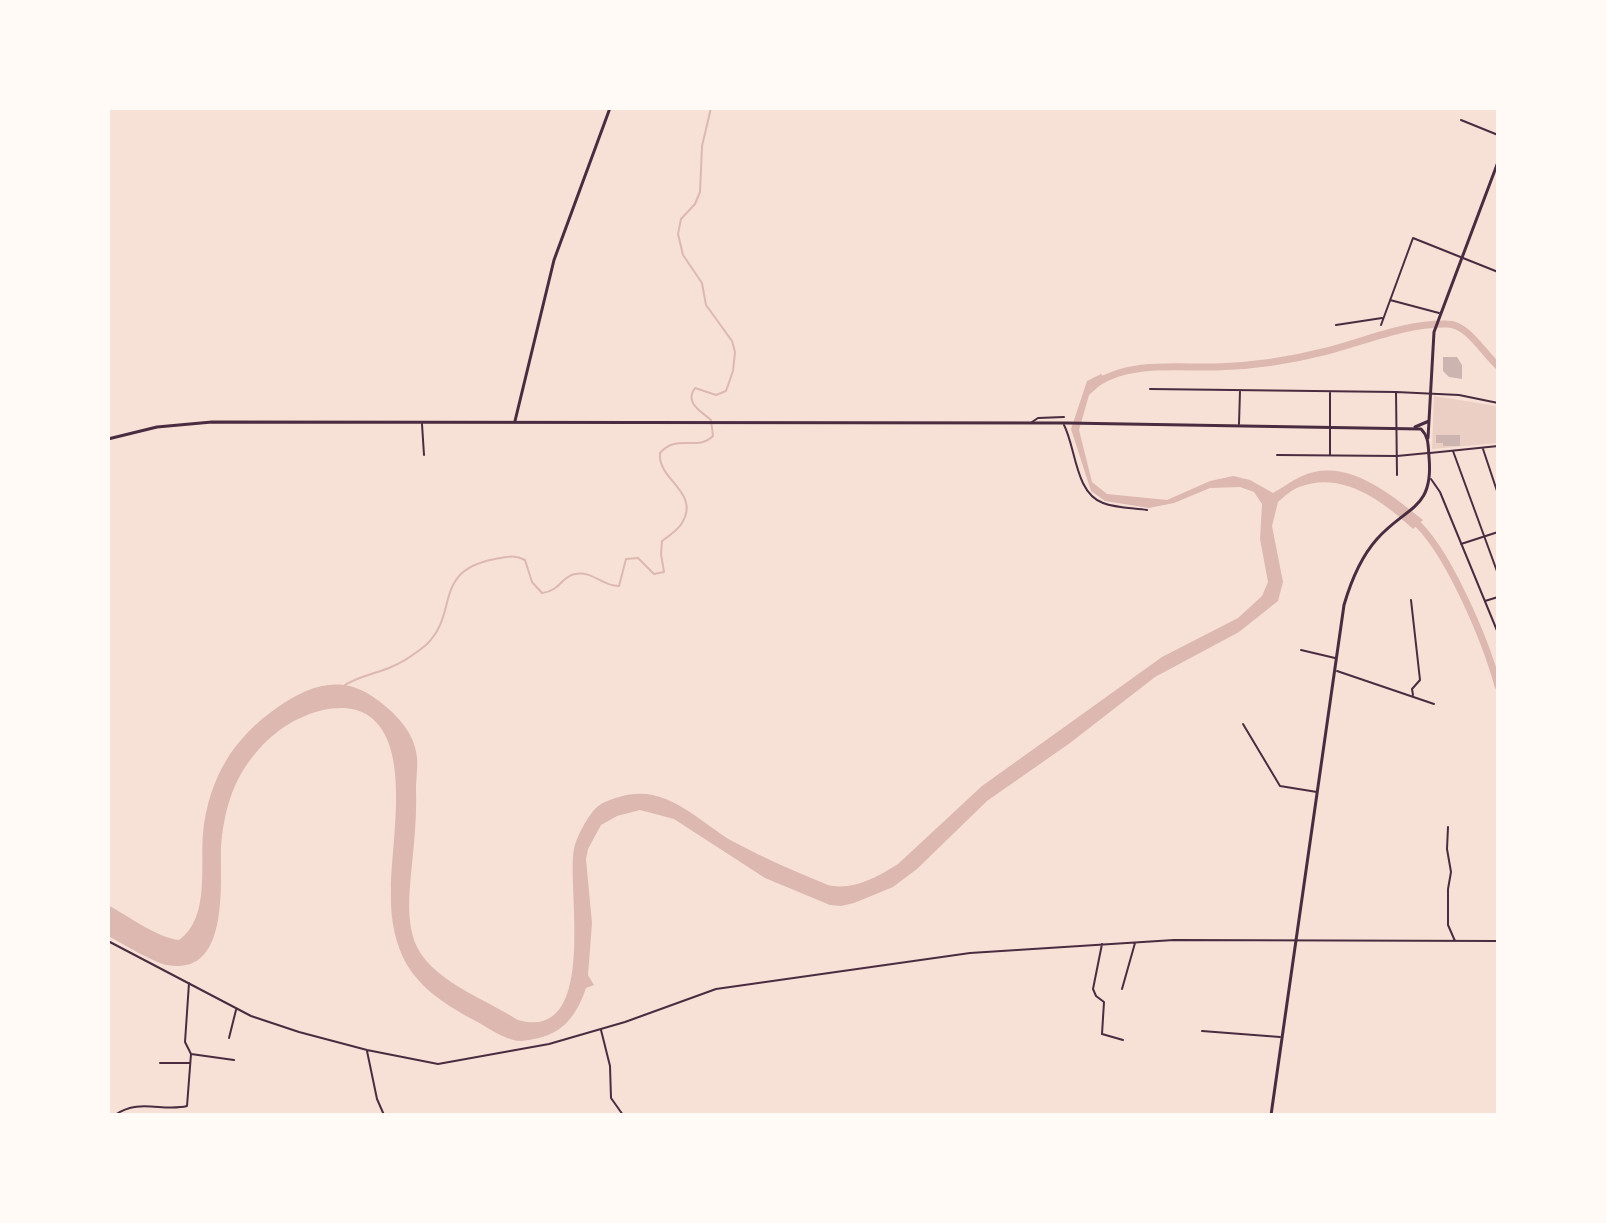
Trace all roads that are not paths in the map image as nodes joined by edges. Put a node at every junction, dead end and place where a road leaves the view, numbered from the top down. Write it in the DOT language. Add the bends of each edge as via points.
graph roads {
  1 [pos="610,108"];
  2 [pos="1461,120"];
  3 [pos="1498,135"];
  4 [pos="1498,162"];
  5 [pos="1461,256"];
  6 [pos="1498,272"];
  7 [pos="1389,300"];
  8 [pos="1439,314"];
  9 [pos="1383,318"];
  10 [pos="1336,325"];
  11 [pos="1381,325"];
  12 [pos="1150,389"];
  13 [pos="1240,390"];
  14 [pos="1330,391"];
  15 [pos="1396,392"];
  16 [pos="1430,393"];
  17 [pos="1498,403"];
  18 [pos="1065,421"];
  19 [pos="1429,421"];
  20 [pos="422,422"];
  21 [pos="515,422"];
  22 [pos="1330,425"];
  23 [pos="1239,426"];
  24 [pos="1397,426"];
  25 [pos="1415,427"];
  26 [pos="1428,438"];
  27 [pos="108,439"];
  28 [pos="1498,446"];
  29 [pos="1483,449"];
  30 [pos="1453,451"];
  31 [pos="1429,453"];
  32 [pos="424,455"];
  33 [pos="1277,455"];
  34 [pos="1330,456"];
  35 [pos="1397,456"];
  36 [pos="1397,475"];
  37 [pos="1431,479"];
  38 [pos="1498,494"];
  39 [pos="1147,510"];
  40 [pos="1498,532"];
  41 [pos="1484,536"];
  42 [pos="1460,545"];
  43 [pos="1498,574"];
  44 [pos="1498,597"];
  45 [pos="1411,600"];
  46 [pos="1484,601"];
  47 [pos="1498,633"];
  48 [pos="1301,650"];
  49 [pos="1337,658"];
  50 [pos="1335,670"];
  51 [pos="1414,697"];
  52 [pos="1434,704"];
  53 [pos="1243,724"];
  54 [pos="1318,792"];
  55 [pos="1448,827"];
  56 [pos="108,941"];
  57 [pos="1135,941"];
  58 [pos="1297,941"];
  59 [pos="1498,941"];
  60 [pos="1456,942"];
  61 [pos="1102,943"];
  62 [pos="189,982"];
  63 [pos="1122,989"];
  64 [pos="237,1009"];
  65 [pos="601,1028"];
  66 [pos="1202,1031"];
  67 [pos="1283,1037"];
  68 [pos="229,1038"];
  69 [pos="1123,1040"];
  70 [pos="367,1050"];
  71 [pos="191,1054"];
  72 [pos="234,1060"];
  73 [pos="160,1063"];
  74 [pos="191,1063"];
  75 [pos="115,1115"];
  76 [pos="384,1115"];
  77 [pos="623,1115"];
  78 [pos="1271,1115"];
  1 -- 21 [label="main road" via="554,260"];
  2 -- 3 [label="street"];
  4 -- 5 [label="main road"];
  5 -- 6 [label="street"];
  5 -- 7 [label="street" via="1413,238"];
  5 -- 8 [label="main road"];
  7 -- 8 [label="street"];
  7 -- 9 [label="street"];
  8 -- 16 [label="main road"];
  9 -- 10 [label="street"];
  9 -- 11 [label="street"];
  12 -- 13 [label="street"];
  13 -- 14 [label="street"];
  13 -- 23 [label="street"];
  14 -- 15 [label="street"];
  14 -- 22 [label="street"];
  15 -- 16 [label="street"];
  15 -- 24 [label="street"];
  16 -- 17 [label="street"];
  16 -- 19 [label="main road"];
  18 -- 21 [label="main road"];
  18 -- 23 [label="main road"];
  18 -- 39 [label="street" via="1090,495 1106,504"];
  19 -- 25 [label="main road"];
  19 -- 26 [label="main road"];
  20 -- 21 [label="main road"];
  20 -- 27 [label="main road" via="212,422"];
  20 -- 32 [label="street"];
  22 -- 23 [label="main road"];
  22 -- 24 [label="main road"];
  22 -- 34 [label="street"];
  24 -- 25 [label="main road"];
  24 -- 35 [label="street"];
  25 -- 26 [label="main road"];
  26 -- 31 [label="main road"];
  28 -- 29 [label="street"];
  29 -- 30 [label="street"];
  29 -- 38 [label="street"];
  30 -- 31 [label="street"];
  30 -- 41 [label="street"];
  31 -- 35 [label="street"];
  31 -- 37 [label="main road"];
  33 -- 34 [label="street"];
  34 -- 35 [label="street"];
  35 -- 36 [label="street"];
  37 -- 42 [label="street"];
  37 -- 49 [label="main road" via="1425,495 1365,554 1350,586"];
  40 -- 41 [label="street"];
  41 -- 42 [label="street"];
  41 -- 43 [label="street"];
  42 -- 46 [label="street"];
  44 -- 46 [label="street"];
  45 -- 51 [label="street" via="1420,680 1412,689"];
  46 -- 47 [label="street"];
  48 -- 49 [label="street"];
  49 -- 50 [label="main road"];
  50 -- 51 [label="street"];
  50 -- 54 [label="main road"];
  51 -- 52 [label="street"];
  53 -- 54 [label="street" via="1280,786"];
  54 -- 58 [label="main road"];
  55 -- 60 [label="street" via="1448,925"];
  56 -- 62 [label="street"];
  57 -- 58 [label="street"];
  57 -- 61 [label="street"];
  57 -- 63 [label="street"];
  58 -- 60 [label="street"];
  58 -- 67 [label="main road"];
  59 -- 60 [label="street"];
  61 -- 65 [label="street" via="970,953 716,989"];
  61 -- 69 [label="street" via="1093,989 1104,1002 1102,1034"];
  62 -- 64 [label="street"];
  62 -- 71 [label="street" via="185,1042"];
  64 -- 68 [label="street"];
  64 -- 70 [label="street"];
  65 -- 70 [label="street" via="549,1044 443,1064"];
  65 -- 77 [label="street" via="611,1098"];
  66 -- 67 [label="street"];
  67 -- 78 [label="main road"];
  70 -- 76 [label="street"];
  71 -- 72 [label="street"];
  71 -- 74 [label="street"];
  73 -- 74 [label="street"];
  74 -- 75 [label="street" via="187,1106 133,1106"];
}
